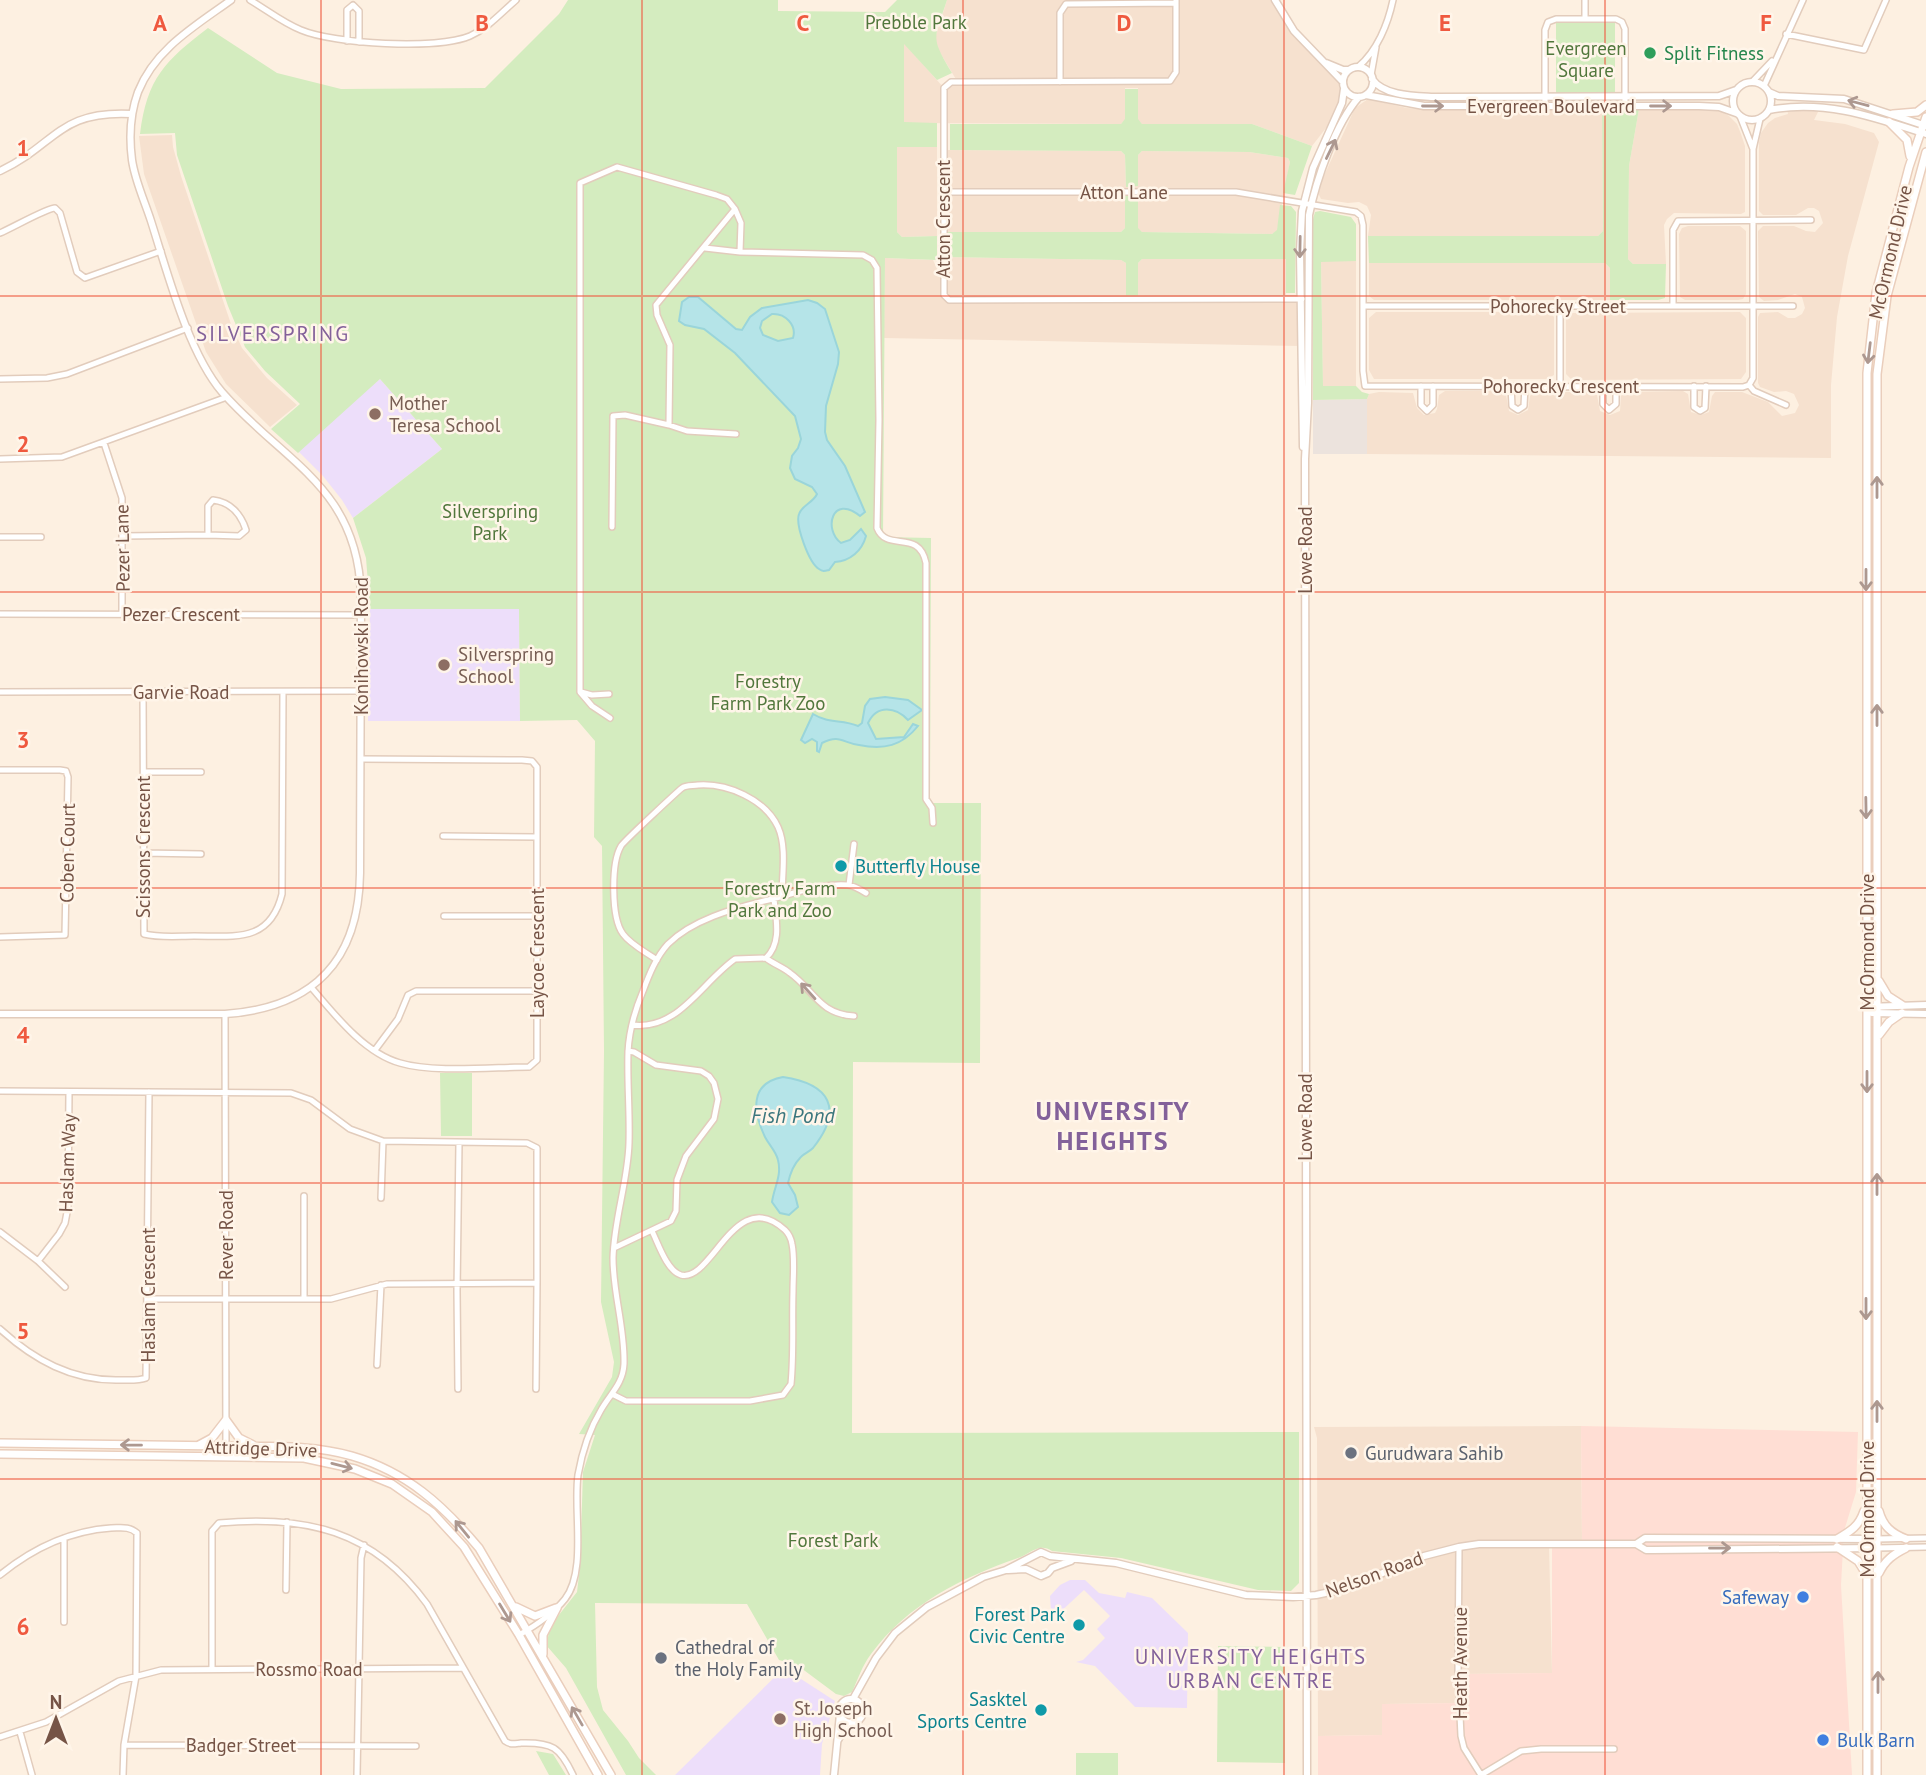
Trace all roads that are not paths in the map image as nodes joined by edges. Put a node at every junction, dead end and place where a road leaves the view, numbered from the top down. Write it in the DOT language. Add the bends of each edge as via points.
graph roads {
  1 [pos="230,0"];
  2 [pos="250,0"];
  3 [pos="516,0"];
  4 [pos="1275,0"];
  5 [pos="1393,0"];
  6 [pos="1585,0"];
  7 [pos="1803,0"];
  8 [pos="1886,0"];
  9 [pos="1176,1"];
  10 [pos="1585,19"];
  11 [pos="1786,34"];
  12 [pos="347,41"];
  13 [pos="359,42"];
  14 [pos="1376,44"];
  15 [pos="1321,59"];
  16 [pos="1774,59"];
  17 [pos="1354,68"];
  18 [pos="1372,77"];
  19 [pos="1060,82"];
  20 [pos="1752,82"];
  21 [pos="1343,85"];
  22 [pos="1764,86"];
  23 [pos="1736,90"];
  24 [pos="1769,92"];
  25 [pos="1363,96"];
  26 [pos="1626,96"];
  27 [pos="1545,97"];
  28 [pos="1926,105"];
  29 [pos="1545,106"];
  30 [pos="1625,106"];
  31 [pos="1769,110"];
  32 [pos="132,114"];
  33 [pos="1738,114"];
  34 [pos="1893,114"];
  35 [pos="1760,119"];
  36 [pos="1889,122"];
  37 [pos="1924,127"];
  38 [pos="1752,149"];
  39 [pos="1926,152"];
  40 [pos="1926,164"];
  41 [pos="1909,167"];
  42 [pos="0,171"];
  43 [pos="1918,177"];
  44 [pos="944,192"];
  45 [pos="1308,203"];
  46 [pos="734,209"];
  47 [pos="1752,220"];
  48 [pos="1811,220"];
  49 [pos="0,233"];
  50 [pos="705,248"];
  51 [pos="161,251"];
  52 [pos="740,252"];
  53 [pos="1301,299"];
  54 [pos="1309,299"];
  55 [pos="1673,305"];
  56 [pos="1363,306"];
  57 [pos="1560,306"];
  58 [pos="1752,306"];
  59 [pos="1793,306"];
  60 [pos="188,328"];
  61 [pos="0,379"];
  62 [pos="1603,385"];
  63 [pos="1616,385"];
  64 [pos="1749,385"];
  65 [pos="1421,386"];
  66 [pos="1433,386"];
  67 [pos="1511,386"];
  68 [pos="1524,386"];
  69 [pos="1560,386"];
  70 [pos="1694,386"];
  71 [pos="1706,386"];
  72 [pos="227,397"];
  73 [pos="1786,405"];
  74 [pos="669,425"];
  75 [pos="736,434"];
  76 [pos="104,443"];
  77 [pos="0,459"];
  78 [pos="1305,459"];
  79 [pos="612,527"];
  80 [pos="123,536"];
  81 [pos="208,536"];
  82 [pos="0,537"];
  83 [pos="41,537"];
  84 [pos="122,613"];
  85 [pos="0,614"];
  86 [pos="361,615"];
  87 [pos="361,691"];
  88 [pos="0,692"];
  89 [pos="143,692"];
  90 [pos="283,692"];
  91 [pos="580,692"];
  92 [pos="609,694"];
  93 [pos="610,718"];
  94 [pos="361,759"];
  95 [pos="0,770"];
  96 [pos="144,772"];
  97 [pos="201,772"];
  98 [pos="933,823"];
  99 [pos="443,836"];
  100 [pos="537,837"];
  101 [pos="854,844"];
  102 [pos="143,853"];
  103 [pos="201,854"];
  104 [pos="849,885"];
  105 [pos="866,893"];
  106 [pos="782,896"];
  107 [pos="774,899"];
  108 [pos="443,916"];
  109 [pos="538,916"];
  110 [pos="0,937"];
  111 [pos="766,958"];
  112 [pos="657,960"];
  113 [pos="1878,979"];
  114 [pos="311,987"];
  115 [pos="537,992"];
  116 [pos="1926,1005"];
  117 [pos="1902,1009"];
  118 [pos="1867,1010"];
  119 [pos="1878,1010"];
  120 [pos="0,1014"];
  121 [pos="225,1014"];
  122 [pos="1926,1014"];
  123 [pos="854,1016"];
  124 [pos="632,1025"];
  125 [pos="1878,1035"];
  126 [pos="375,1050"];
  127 [pos="628,1051"];
  128 [pos="0,1091"];
  129 [pos="69,1092"];
  130 [pos="149,1092"];
  131 [pos="226,1092"];
  132 [pos="383,1141"];
  133 [pos="458,1143"];
  134 [pos="304,1196"];
  135 [pos="381,1198"];
  136 [pos="652,1231"];
  137 [pos="0,1232"];
  138 [pos="614,1248"];
  139 [pos="38,1261"];
  140 [pos="457,1283"];
  141 [pos="537,1283"];
  142 [pos="381,1285"];
  143 [pos="65,1287"];
  144 [pos="148,1299"];
  145 [pos="304,1299"];
  146 [pos="226,1300"];
  147 [pos="0,1329"];
  148 [pos="377,1365"];
  149 [pos="458,1389"];
  150 [pos="536,1389"];
  151 [pos="612,1394"];
  152 [pos="226,1420"];
  153 [pos="0,1443"];
  154 [pos="199,1446"];
  155 [pos="226,1446"];
  156 [pos="257,1446"];
  157 [pos="0,1454"];
  158 [pos="226,1456"];
  159 [pos="1867,1504"];
  160 [pos="1877,1504"];
  161 [pos="287,1522"];
  162 [pos="64,1538"];
  163 [pos="1926,1538"];
  164 [pos="1877,1539"];
  165 [pos="1837,1543"];
  166 [pos="1867,1543"];
  167 [pos="1906,1543"];
  168 [pos="1636,1544"];
  169 [pos="364,1545"];
  170 [pos="1460,1546"];
  171 [pos="1877,1548"];
  172 [pos="1926,1548"];
  173 [pos="1050,1556"];
  174 [pos="1030,1558"];
  175 [pos="1074,1559"];
  176 [pos="1052,1568"];
  177 [pos="1006,1570"];
  178 [pos="1032,1573"];
  179 [pos="0,1575"];
  180 [pos="1878,1577"];
  181 [pos="1867,1578"];
  182 [pos="286,1590"];
  183 [pos="1308,1596"];
  184 [pos="514,1606"];
  185 [pos="557,1608"];
  186 [pos="64,1622"];
  187 [pos="528,1630"];
  188 [pos="519,1635"];
  189 [pos="543,1658"];
  190 [pos="462,1668"];
  191 [pos="212,1669"];
  192 [pos="357,1669"];
  193 [pos="136,1676"];
  194 [pos="856,1701"];
  195 [pos="840,1714"];
  196 [pos="1868,1715"];
  197 [pos="852,1722"];
  198 [pos="1877,1731"];
  199 [pos="20,1732"];
  200 [pos="0,1737"];
  201 [pos="124,1745"];
  202 [pos="836,1745"];
  203 [pos="357,1746"];
  204 [pos="416,1746"];
  205 [pos="1614,1749"];
  206 [pos="32,1775"];
  207 [pos="123,1775"];
  208 [pos="357,1775"];
  209 [pos="573,1775"];
  210 [pos="598,1775"];
  211 [pos="611,1775"];
  212 [pos="834,1775"];
  213 [pos="1307,1775"];
  214 [pos="1481,1775"];
  215 [pos="1867,1775"];
  216 [pos="1877,1775"];
  1 -- 32 [label="street, Konihowski Road" via="166,49 150,68"];
  2 -- 12 [label="street" via="299,30"];
  3 -- 13 [label="street" via="484,29 460,40"];
  4 -- 15 [label="street" via="1294,32"];
  5 -- 14 [label="street"];
  6 -- 10 [label="street"];
  7 -- 11 [label="street"];
  8 -- 11 [label="street" via="1864,50"];
  9 -- 19 [label="street" via="1066,4 1060,13"];
  9 -- 19 [label="street, Atton Crescent" via="1173,79"];
  10 -- 26 [label="street" via="1616,19 1624,25"];
  10 -- 27 [label="street" via="1556,19 1546,25"];
  11 -- 16 [label="street"];
  12 -- 13 [label="street"];
  12 -- 13 [label="street" via="347,10 354,5 359,11"];
  14 -- 17 [label="street"];
  14 -- 18 [label="street"];
  15 -- 17 [label="street" via="1339,69"];
  15 -- 21 [label="street"];
  16 -- 20 [label="street"];
  16 -- 22 [label="street"];
  17 -- 18 [label="street"];
  17 -- 21 [label="street" via="1346,72"];
  18 -- 25 [label="street" via="1372,88"];
  18 -- 27 [label="street, Evergreen Boulevard" via="1380,88 1419,97"];
  19 -- 44 [label="street, Atton Crescent" via="947,85 943,93"];
  20 -- 22 [label="street"];
  20 -- 23 [label="street"];
  21 -- 25 [label="street" via="1350,96"];
  21 -- 45 [label="street, Lowe Road" via="1342,103 1313,168"];
  22 -- 24 [label="street"];
  23 -- 26 [label="street, Evergreen Boulevard" via="1719,96"];
  23 -- 33 [label="street" via="1732,101"];
  24 -- 31 [label="street"];
  34 -- 24 [label="street, one-way" via="1844,99"];
  25 -- 29 [label="street, Evergreen Boulevard, one-way" via="1424,106"];
  45 -- 25 [label="street, Lowe Road, one-way" via="1350,108"];
  26 -- 27 [label="street, Evergreen Boulevard"];
  26 -- 30 [label="street"];
  27 -- 29 [label="street"];
  28 -- 34 [label="main road" via="1917,112"];
  29 -- 30 [label="street, Evergreen Boulevard"];
  30 -- 33 [label="street, Evergreen Boulevard, one-way" via="1719,107"];
  31 -- 35 [label="street"];
  31 -- 36 [label="street" via="1825,107"];
  32 -- 42 [label="street" via="79,119"];
  32 -- 51 [label="street, Konihowski Road" via="133,163"];
  33 -- 35 [label="street"];
  33 -- 38 [label="street"];
  34 -- 37 [label="street"];
  35 -- 38 [label="street"];
  36 -- 37 [label="street"];
  36 -- 41 [label="main road" via="1907,140"];
  37 -- 41 [label="main road, McOrmond Drive"];
  38 -- 47 [label="street"];
  39 -- 43 [label="main road, McOrmond Drive"];
  40 -- 43 [label="main road"];
  41 -- 118 [label="main road, McOrmond Drive, one-way" via="1876,293 1867,373"];
  113 -- 43 [label="main road, McOrmond Drive, one-way" via="1877,374 1886,296"];
  44 -- 45 [label="street, Atton Lane" via="1236,192"];
  44 -- 53 [label="street, Atton Crescent" via="943,290 949,300"];
  45 -- 53 [label="street, Lowe Road, one-way" via="1300,252"];
  45 -- 54 [label="street, Lowe Road"];
  45 -- 56 [label="street, Pohorecky Crescent" via="1361,216"];
  46 -- 50 [label="street"];
  46 -- 52 [label="street" via="741,223"];
  46 -- 91 [label="street" via="727,199 716,195 617,167 580,183"];
  47 -- 48 [label="street"];
  47 -- 55 [label="street" via="1676,223"];
  47 -- 58 [label="street"];
  49 -- 51 [label="street" via="55,208 77,272 85,278"];
  50 -- 52 [label="street"];
  50 -- 74 [label="street" via="656,305 670,345"];
  51 -- 60 [label="street, Konihowski Road"];
  52 -- 98 [label="street" via="863,255 877,268 877,528 888,540 914,543 925,554 926,799"];
  53 -- 54 [label="street, Atton Crescent"];
  53 -- 78 [label="street, Lowe Road"];
  54 -- 78 [label="street, Lowe Road"];
  55 -- 57 [label="street, Pohorecky Street"];
  55 -- 58 [label="street, Pohorecky Street"];
  56 -- 57 [label="street, Pohorecky Street"];
  56 -- 65 [label="street, Pohorecky Crescent" via="1364,385"];
  57 -- 69 [label="street"];
  58 -- 59 [label="street, Pohorecky Street"];
  58 -- 64 [label="street" via="1753,378"];
  60 -- 61 [label="street" via="60,376"];
  60 -- 72 [label="street, Konihowski Road" via="208,374"];
  62 -- 63 [label="street, Pohorecky Crescent"];
  62 -- 63 [label="street" via="1604,407 1609,410 1616,404"];
  62 -- 69 [label="street, Pohorecky Crescent"];
  63 -- 70 [label="street, Pohorecky Crescent"];
  64 -- 71 [label="street, Pohorecky Crescent"];
  64 -- 73 [label="street"];
  65 -- 66 [label="street, Pohorecky Crescent"];
  65 -- 66 [label="street" via="1421,405 1427,411 1433,405"];
  66 -- 67 [label="street, Pohorecky Crescent"];
  67 -- 68 [label="street, Pohorecky Crescent"];
  67 -- 68 [label="street" via="1512,406 1518,410 1524,406"];
  68 -- 69 [label="street, Pohorecky Crescent"];
  70 -- 71 [label="street, Pohorecky Crescent"];
  70 -- 71 [label="street" via="1694,407 1700,411 1706,408"];
  72 -- 76 [label="street"];
  72 -- 86 [label="street, Konihowski Road" via="317,482 343,517 360,568"];
  74 -- 75 [label="street" via="687,431"];
  74 -- 79 [label="street" via="613,416"];
  76 -- 77 [label="street" via="62,457"];
  76 -- 80 [label="street, Pezer Lane" via="122,498"];
  78 -- 183 [label="street, Lowe Road"];
  80 -- 81 [label="street"];
  80 -- 84 [label="street, Pezer Lane"];
  81 -- 81 [label="street" via="239,537 246,530 241,516 222,501 213,500 208,506"];
  82 -- 83 [label="street"];
  84 -- 85 [label="street, Pezer Crescent"];
  84 -- 86 [label="street, Pezer Crescent"];
  86 -- 87 [label="street, Konihowski Road"];
  87 -- 90 [label="street, Garvie Road"];
  87 -- 94 [label="street, Konihowski Road"];
  88 -- 89 [label="street, Garvie Road"];
  89 -- 90 [label="street, Garvie Road"];
  89 -- 96 [label="street, Scissons Crescent"];
  90 -- 102 [label="street, Scissons Crescent" via="282,894 271,919 261,929 241,936 144,934"];
  91 -- 92 [label="street"];
  91 -- 93 [label="street"];
  94 -- 100 [label="street, Laycoe Crescent" via="533,761 537,767"];
  94 -- 114 [label="street, Konihowski Road" via="357,917 340,957"];
  95 -- 110 [label="street, Coben Court" via="61,769 68,777 65,935"];
  96 -- 97 [label="street"];
  96 -- 102 [label="street, Scissons Crescent"];
  99 -- 100 [label="street"];
  100 -- 109 [label="street, Laycoe Crescent"];
  101 -- 104 [label="street"];
  102 -- 103 [label="street"];
  104 -- 105 [label="street"];
  104 -- 106 [label="street"];
  106 -- 107 [label="street"];
  106 -- 112 [label="street" via="781,836 769,813 726,787 684,786 624,841 616,858 619,927 632,943"];
  107 -- 111 [label="street" via="776,940 774,951"];
  107 -- 112 [label="street" via="695,926 668,945"];
  108 -- 109 [label="street"];
  109 -- 115 [label="street, Laycoe Crescent"];
  123 -- 111 [label="street, one-way" via="827,1008 790,973"];
  111 -- 124 [label="street" via="735,959 675,1015 648,1026"];
  112 -- 124 [label="street"];
  113 -- 117 [label="main road"];
  113 -- 119 [label="main road, McOrmond Drive"];
  114 -- 121 [label="street, Konihowski Road" via="272,1007"];
  114 -- 126 [label="street, Laycoe Crescent"];
  115 -- 126 [label="street" via="414,992"];
  115 -- 126 [label="street, Laycoe Crescent" via="537,1055 529,1067 418,1067 393,1061"];
  116 -- 117 [label="street"];
  117 -- 119 [label="street"];
  117 -- 122 [label="street"];
  117 -- 125 [label="main road"];
  118 -- 119 [label="street"];
  118 -- 159 [label="main road, McOrmond Drive, one-way"];
  119 -- 125 [label="main road, McOrmond Drive"];
  120 -- 121 [label="street, Konihowski Road"];
  121 -- 131 [label="street, Rever Road"];
  124 -- 127 [label="street"];
  160 -- 125 [label="main road, McOrmond Drive, one-way"];
  127 -- 136 [label="street" via="656,1065 701,1071 714,1083 718,1100 714,1119 686,1156 671,1221"];
  127 -- 138 [label="street" via="629,1152"];
  128 -- 129 [label="street"];
  129 -- 130 [label="street"];
  129 -- 139 [label="street, Haslam Way" via="68,1207 59,1234"];
  130 -- 131 [label="street"];
  130 -- 144 [label="street, Haslam Crescent"];
  131 -- 132 [label="street" via="303,1095 341,1125"];
  131 -- 146 [label="street, Rever Road"];
  132 -- 133 [label="street"];
  132 -- 135 [label="street"];
  133 -- 140 [label="street"];
  133 -- 141 [label="street" via="527,1143 537,1148"];
  134 -- 145 [label="street"];
  136 -- 138 [label="street"];
  136 -- 151 [label="street" via="671,1266 684,1275 698,1268 748,1220 772,1221 788,1233 793,1271 791,1384 783,1395 750,1401 626,1401"];
  137 -- 139 [label="street"];
  138 -- 151 [label="street" via="624,1366"];
  139 -- 143 [label="street"];
  140 -- 141 [label="street"];
  140 -- 142 [label="street"];
  140 -- 149 [label="street"];
  141 -- 150 [label="street"];
  142 -- 145 [label="street" via="344,1297"];
  142 -- 148 [label="street"];
  144 -- 146 [label="street"];
  144 -- 147 [label="street, Haslam Crescent" via="148,1376 143,1380 107,1380 65,1372 32,1355"];
  145 -- 146 [label="street"];
  146 -- 152 [label="street, Rever Road"];
  151 -- 185 [label="street" via="592,1426 583,1452 576,1488 573,1584"];
  152 -- 154 [label="main road"];
  152 -- 155 [label="street, Rever Road"];
  152 -- 156 [label="main road" via="239,1438"];
  154 -- 153 [label="main road, Attridge Drive, one-way"];
  154 -- 155 [label="main road, Attridge Drive"];
  155 -- 156 [label="main road, Attridge Drive"];
  155 -- 158 [label="street, Rever Road"];
  184 -- 156 [label="main road, Attridge Drive, one-way" via="479,1548 451,1515 401,1477 353,1456 326,1450"];
  157 -- 158 [label="main road, Attridge Drive"];
  158 -- 188 [label="main road, Attridge Drive, one-way" via="328,1462 373,1475 405,1492 437,1517 464,1547"];
  159 -- 165 [label="main road" via="1860,1522"];
  159 -- 166 [label="main road, McOrmond Drive"];
  160 -- 164 [label="main road, McOrmond Drive"];
  160 -- 167 [label="main road" via="1883,1524"];
  161 -- 169 [label="street" via="323,1527"];
  161 -- 182 [label="street"];
  161 -- 191 [label="street" via="214,1526"];
  162 -- 179 [label="street" via="35,1550"];
  162 -- 186 [label="street"];
  162 -- 193 [label="street" via="110,1528 131,1528 137,1533"];
  163 -- 167 [label="street"];
  164 -- 166 [label="street, Nelson Road"];
  164 -- 167 [label="street"];
  164 -- 171 [label="main road, McOrmond Drive"];
  165 -- 166 [label="street, Nelson Road"];
  168 -- 165 [label="street, Nelson Road, one-way" via="1652,1550"];
  165 -- 168 [label="street, Nelson Road" via="1645,1538"];
  165 -- 181 [label="main road" via="1858,1561"];
  166 -- 171 [label="street, Nelson Road"];
  166 -- 181 [label="main road, McOrmond Drive"];
  167 -- 171 [label="street"];
  167 -- 172 [label="street"];
  167 -- 180 [label="main road" via="1883,1564"];
  168 -- 170 [label="street, Nelson Road"];
  169 -- 190 [label="street" via="412,1584"];
  169 -- 192 [label="street"];
  170 -- 183 [label="street, Nelson Road" via="1425,1555 1344,1589"];
  170 -- 214 [label="street, Heath Avenue" via="1461,1736"];
  171 -- 180 [label="main road, McOrmond Drive"];
  173 -- 174 [label="street, Nelson Road" via="1041,1552"];
  173 -- 175 [label="street, Nelson Road"];
  173 -- 176 [label="street"];
  174 -- 177 [label="street, Nelson Road"];
  174 -- 178 [label="street"];
  175 -- 176 [label="street, Nelson Road"];
  175 -- 183 [label="street, Nelson Road" via="1135,1567 1246,1595"];
  176 -- 178 [label="street, Nelson Road" via="1044,1575"];
  177 -- 178 [label="street, Nelson Road"];
  177 -- 194 [label="street, Nelson Road" via="927,1606 895,1633 876,1658"];
  198 -- 180 [label="main road, McOrmond Drive, one-way"];
  181 -- 196 [label="main road, McOrmond Drive"];
  183 -- 213 [label="street, Lowe Road"];
  184 -- 185 [label="main road" via="536,1616"];
  184 -- 187 [label="main road, Attridge Drive"];
  185 -- 187 [label="street"];
  185 -- 189 [label="main road" via="543,1635"];
  187 -- 188 [label="street"];
  187 -- 189 [label="main road, Attridge Drive"];
  188 -- 210 [label="main road, Attridge Drive"];
  211 -- 189 [label="main road, Attridge Drive, one-way"];
  190 -- 192 [label="street, Rossmo Road"];
  190 -- 209 [label="street" via="505,1741 555,1748"];
  191 -- 192 [label="street, Rossmo Road"];
  191 -- 193 [label="street, Rossmo Road" via="161,1670"];
  192 -- 203 [label="street"];
  193 -- 199 [label="street, Rossmo Road" via="107,1686 58,1716"];
  193 -- 201 [label="street"];
  194 -- 195 [label="street" via="842,1703"];
  194 -- 197 [label="street" via="863,1709"];
  195 -- 197 [label="street"];
  195 -- 202 [label="street"];
  196 -- 198 [label="main road"];
  196 -- 215 [label="main road, McOrmond Drive"];
  197 -- 202 [label="street"];
  198 -- 216 [label="main road, McOrmond Drive"];
  199 -- 200 [label="street, Rossmo Road"];
  199 -- 206 [label="street"];
  201 -- 203 [label="street, Badger Street"];
  201 -- 207 [label="street"];
  202 -- 212 [label="street"];
  203 -- 204 [label="street, Badger Street"];
  203 -- 208 [label="street"];
  205 -- 214 [label="street" via="1521,1751"];
}
